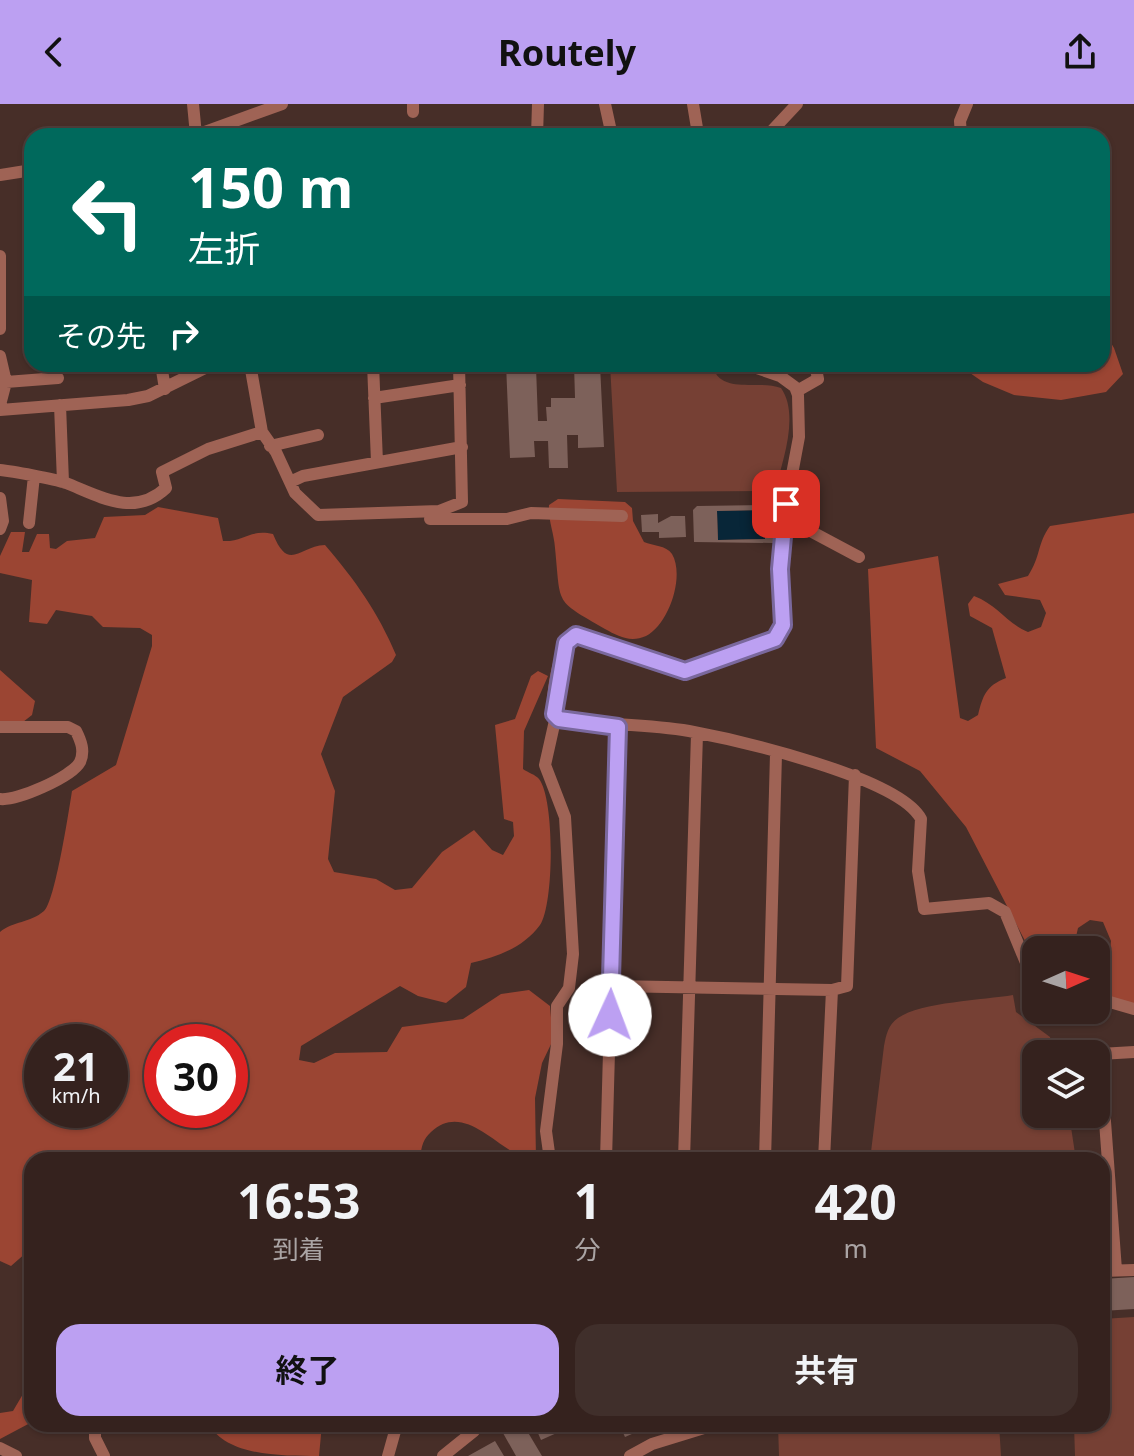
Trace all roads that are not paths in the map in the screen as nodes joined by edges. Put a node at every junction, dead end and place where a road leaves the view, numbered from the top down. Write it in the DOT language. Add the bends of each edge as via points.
graph roads {
  1 [pos="193,104"];
  2 [pos="282,104"];
  3 [pos="538,104"];
  4 [pos="605,104"];
  5 [pos="693,104"];
  6 [pos="797,104"];
  7 [pos="967,104"];
  8 [pos="194,128"];
  9 [pos="217,128"];
  10 [pos="537,128"];
  11 [pos="610,128"];
  12 [pos="697,128"];
  13 [pos="774,128"];
  14 [pos="960,128"];
  15 [pos="24,171"];
  16 [pos="0,175"];
  17 [pos="0,256"];
  18 [pos="0,329"];
  19 [pos="0,356"];
  20 [pos="162,372"];
  21 [pos="198,372"];
  22 [pos="251,372"];
  23 [pos="373,372"];
  24 [pos="459,372"];
  25 [pos="768,372"];
  26 [pos="817,372"];
  27 [pos="58,378"];
  28 [pos="6,382"];
  29 [pos="460,385"];
  30 [pos="165,389"];
  31 [pos="797,391"];
  32 [pos="374,398"];
  33 [pos="60,405"];
  34 [pos="0,408"];
  35 [pos="262,432"];
  36 [pos="318,435"];
  37 [pos="270,446"];
  38 [pos="462,447"];
  39 [pos="377,462"];
  40 [pos="0,470"];
  41 [pos="34,476"];
  42 [pos="63,482"];
  43 [pos="290,482"];
  44 [pos="0,503"];
  45 [pos="413,512"];
  46 [pos="622,516"];
  47 [pos="784,517"];
  48 [pos="29,523"];
  49 [pos="0,529"];
  50 [pos="859,557"];
  51 [pos="556,716"];
  52 [pos="0,727"];
  53 [pos="618,727"];
  54 [pos="697,734"];
  55 [pos="776,754"];
  56 [pos="855,775"];
  57 [pos="0,799"];
  58 [pos="1022,953"];
  59 [pos="611,986"];
  60 [pos="690,986"];
  61 [pos="771,988"];
  62 [pos="832,990"];
  63 [pos="1110,1002"];
  64 [pos="1134,1009"];
  65 [pos="1134,1052"];
  66 [pos="549,1152"];
  67 [pos="606,1152"];
  68 [pos="684,1152"];
  69 [pos="765,1152"];
  70 [pos="824,1152"];
  71 [pos="1107,1152"];
  72 [pos="1110,1189"];
  73 [pos="1110,1270"];
  74 [pos="1116,1270"];
  75 [pos="1134,1270"];
  76 [pos="95,1432"];
  77 [pos="395,1432"];
  78 [pos="473,1432"];
  79 [pos="691,1432"];
  80 [pos="0,1448"];
  81 [pos="16,1456"];
  82 [pos="104,1456"];
  83 [pos="388,1456"];
  84 [pos="443,1456"];
  85 [pos="630,1456"];
  1 -- 8 [label="street"];
  2 -- 9 [label="street"];
  3 -- 10 [label="street"];
  4 -- 11 [label="street"];
  5 -- 12 [label="street"];
  6 -- 13 [label="street"];
  7 -- 14 [label="street"];
  15 -- 16 [label="street"];
  17 -- 18 [label="street"];
  19 -- 28 [label="street"];
  20 -- 30 [label="street"];
  21 -- 30 [label="street"];
  22 -- 35 [label="street"];
  23 -- 32 [label="street"];
  24 -- 29 [label="street"];
  25 -- 31 [label="street"];
  26 -- 31 [label="street" via="818,379"];
  27 -- 28 [label="street"];
  28 -- 34 [label="street"];
  29 -- 32 [label="street"];
  29 -- 38 [label="street"];
  30 -- 33 [label="street" via="128,400"];
  31 -- 47 [label="street" via="799,437"];
  32 -- 39 [label="street"];
  33 -- 34 [label="street"];
  33 -- 42 [label="street"];
  35 -- 37 [label="street"];
  35 -- 42 [label="street" via="208,449 162,472 166,488 148,499 105,501"];
  36 -- 37 [label="street"];
  37 -- 43 [label="street"];
  38 -- 39 [label="street"];
  38 -- 45 [label="street" via="462,502 448,510"];
  39 -- 43 [label="street"];
  40 -- 41 [label="street"];
  41 -- 42 [label="street"];
  41 -- 48 [label="street"];
  43 -- 45 [label="street" via="318,515"];
  44 -- 49 [label="street"];
  45 -- 46 [label="street" via="425,519 507,519 531,513"];
  47 -- 50 [label="street"];
  47 -- 51 [label="street" via="783,625 775,639 685,671 576,635 566,643 563,655"];
  51 -- 53 [label="street"];
  51 -- 66 [label="street" via="545,765 565,817 573,954 569,988 557,1006 546,1131"];
  52 -- 57 [label="street" via="68,727 76,731 83,750 77,767 67,774 18,798"];
  53 -- 54 [label="street"];
  53 -- 59 [label="street"];
  54 -- 55 [label="street"];
  54 -- 60 [label="street"];
  55 -- 56 [label="street"];
  55 -- 61 [label="street"];
  56 -- 58 [label="street" via="901,798 921,819 918,871 924,909 998,906"];
  56 -- 62 [label="street" via="847,986"];
  59 -- 60 [label="street"];
  59 -- 67 [label="street"];
  60 -- 61 [label="street"];
  60 -- 68 [label="street"];
  61 -- 62 [label="street"];
  61 -- 69 [label="street"];
  62 -- 70 [label="street"];
  63 -- 64 [label="street"];
  65 -- 71 [label="street" via="1100,1054"];
  72 -- 74 [label="street"];
  73 -- 74 [label="street"];
  74 -- 75 [label="street"];
  76 -- 82 [label="street"];
  77 -- 83 [label="street"];
  78 -- 84 [label="street"];
  79 -- 85 [label="street"];
  80 -- 81 [label="street"];
}
